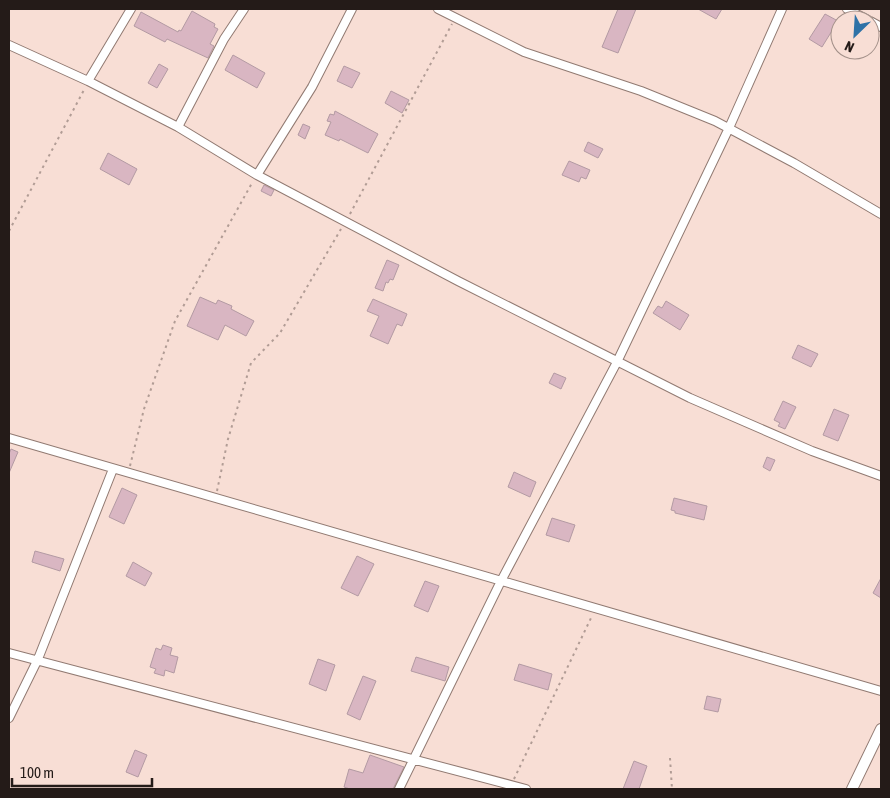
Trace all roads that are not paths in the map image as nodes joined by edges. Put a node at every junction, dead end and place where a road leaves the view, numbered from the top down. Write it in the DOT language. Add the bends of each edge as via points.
graph roads {
  1 [pos="131,9"];
  2 [pos="244,9"];
  3 [pos="352,9"];
  4 [pos="438,9"];
  5 [pos="782,9"];
  6 [pos="9,45"];
  7 [pos="88,81"];
  8 [pos="178,127"];
  9 [pos="729,128"];
  10 [pos="257,175"];
  11 [pos="881,214"];
  12 [pos="617,362"];
  13 [pos="9,438"];
  14 [pos="113,469"];
  15 [pos="881,476"];
  16 [pos="501,581"];
  17 [pos="9,652"];
  18 [pos="38,659"];
  19 [pos="881,691"];
  20 [pos="9,718"];
  21 [pos="881,729"];
  22 [pos="413,760"];
  23 [pos="399,789"];
  24 [pos="526,789"];
  25 [pos="852,789"];
  1 -- 7 [label="street"];
  2 -- 8 [label="street" via="224,39"];
  3 -- 10 [label="street" via="312,87"];
  4 -- 9 [label="street" via="524,52 641,91"];
  5 -- 9 [label="street"];
  6 -- 7 [label="street"];
  7 -- 8 [label="street"];
  8 -- 10 [label="street"];
  9 -- 11 [label="street"];
  9 -- 12 [label="street"];
  10 -- 12 [label="street"];
  12 -- 15 [label="street" via="795,444"];
  12 -- 16 [label="street"];
  13 -- 14 [label="street"];
  14 -- 16 [label="street"];
  14 -- 18 [label="street"];
  16 -- 19 [label="street"];
  16 -- 22 [label="street"];
  17 -- 18 [label="street"];
  18 -- 20 [label="street"];
  18 -- 22 [label="street"];
  21 -- 25 [label="street"];
  22 -- 23 [label="street"];
  22 -- 24 [label="street"];
}
